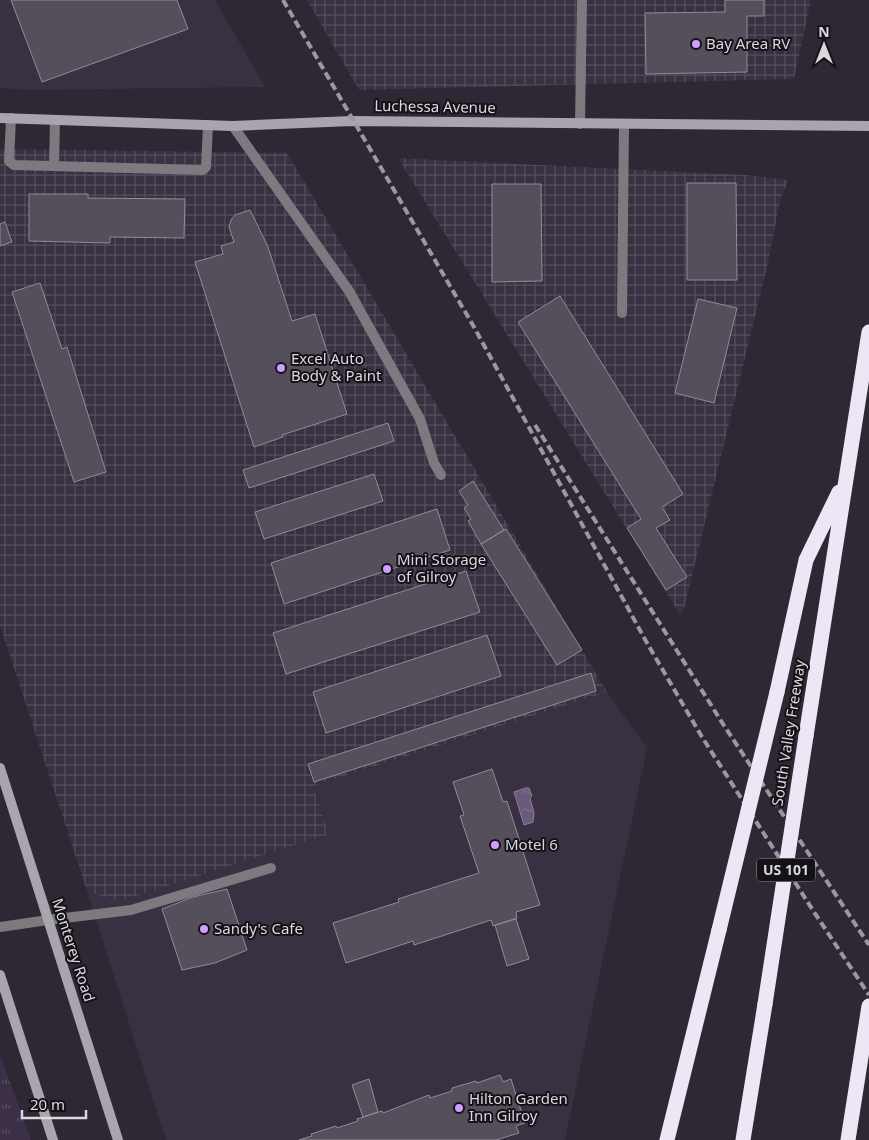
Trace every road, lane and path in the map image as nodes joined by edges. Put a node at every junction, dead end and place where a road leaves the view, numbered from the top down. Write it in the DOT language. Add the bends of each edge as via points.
graph roads {
  1 [pos="582,0"];
  2 [pos="0,118"];
  3 [pos="11,118"];
  4 [pos="55,120"];
  5 [pos="580,124"];
  6 [pos="624,124"];
  7 [pos="208,125"];
  8 [pos="233,126"];
  9 [pos="869,126"];
  10 [pos="54,166"];
  11 [pos="622,314"];
  12 [pos="869,332"];
  13 [pos="440,475"];
  14 [pos="846,477"];
  15 [pos="0,768"];
  16 [pos="271,868"];
  17 [pos="48,920"];
  18 [pos="0,927"];
  19 [pos="0,975"];
  20 [pos="869,1006"];
  21 [pos="849,1136"];
  22 [pos="53,1140"];
  23 [pos="118,1140"];
  24 [pos="667,1140"];
  25 [pos="744,1140"];
  1 -- 5 [label="street"];
  2 -- 3 [label="street, Luchessa Avenue"];
  3 -- 4 [label="street, Luchessa Avenue"];
  3 -- 10 [label="street" via="9,161 14,165"];
  4 -- 7 [label="street, Luchessa Avenue"];
  4 -- 10 [label="street"];
  5 -- 6 [label="street, Luchessa Avenue"];
  5 -- 8 [label="street, Luchessa Avenue" via="352,121"];
  6 -- 9 [label="street, Luchessa Avenue"];
  6 -- 11 [label="street"];
  7 -- 8 [label="street, Luchessa Avenue"];
  7 -- 10 [label="street" via="206,167 203,170"];
  8 -- 13 [label="street" via="349,291 420,419"];
  12 -- 14 [label="highway, South Valley Freeway / US 101"];
  14 -- 24 [label="highway, bridge" via="806,560 777,692"];
  14 -- 25 [label="highway, South Valley Freeway / US 101, bridge"];
  15 -- 17 [label="street, Monterey Road"];
  16 -- 17 [label="street" via="131,910"];
  17 -- 18 [label="street"];
  17 -- 23 [label="street, Monterey Road"];
  19 -- 22 [label="street"];
  20 -- 21 [label="highway"];
}
